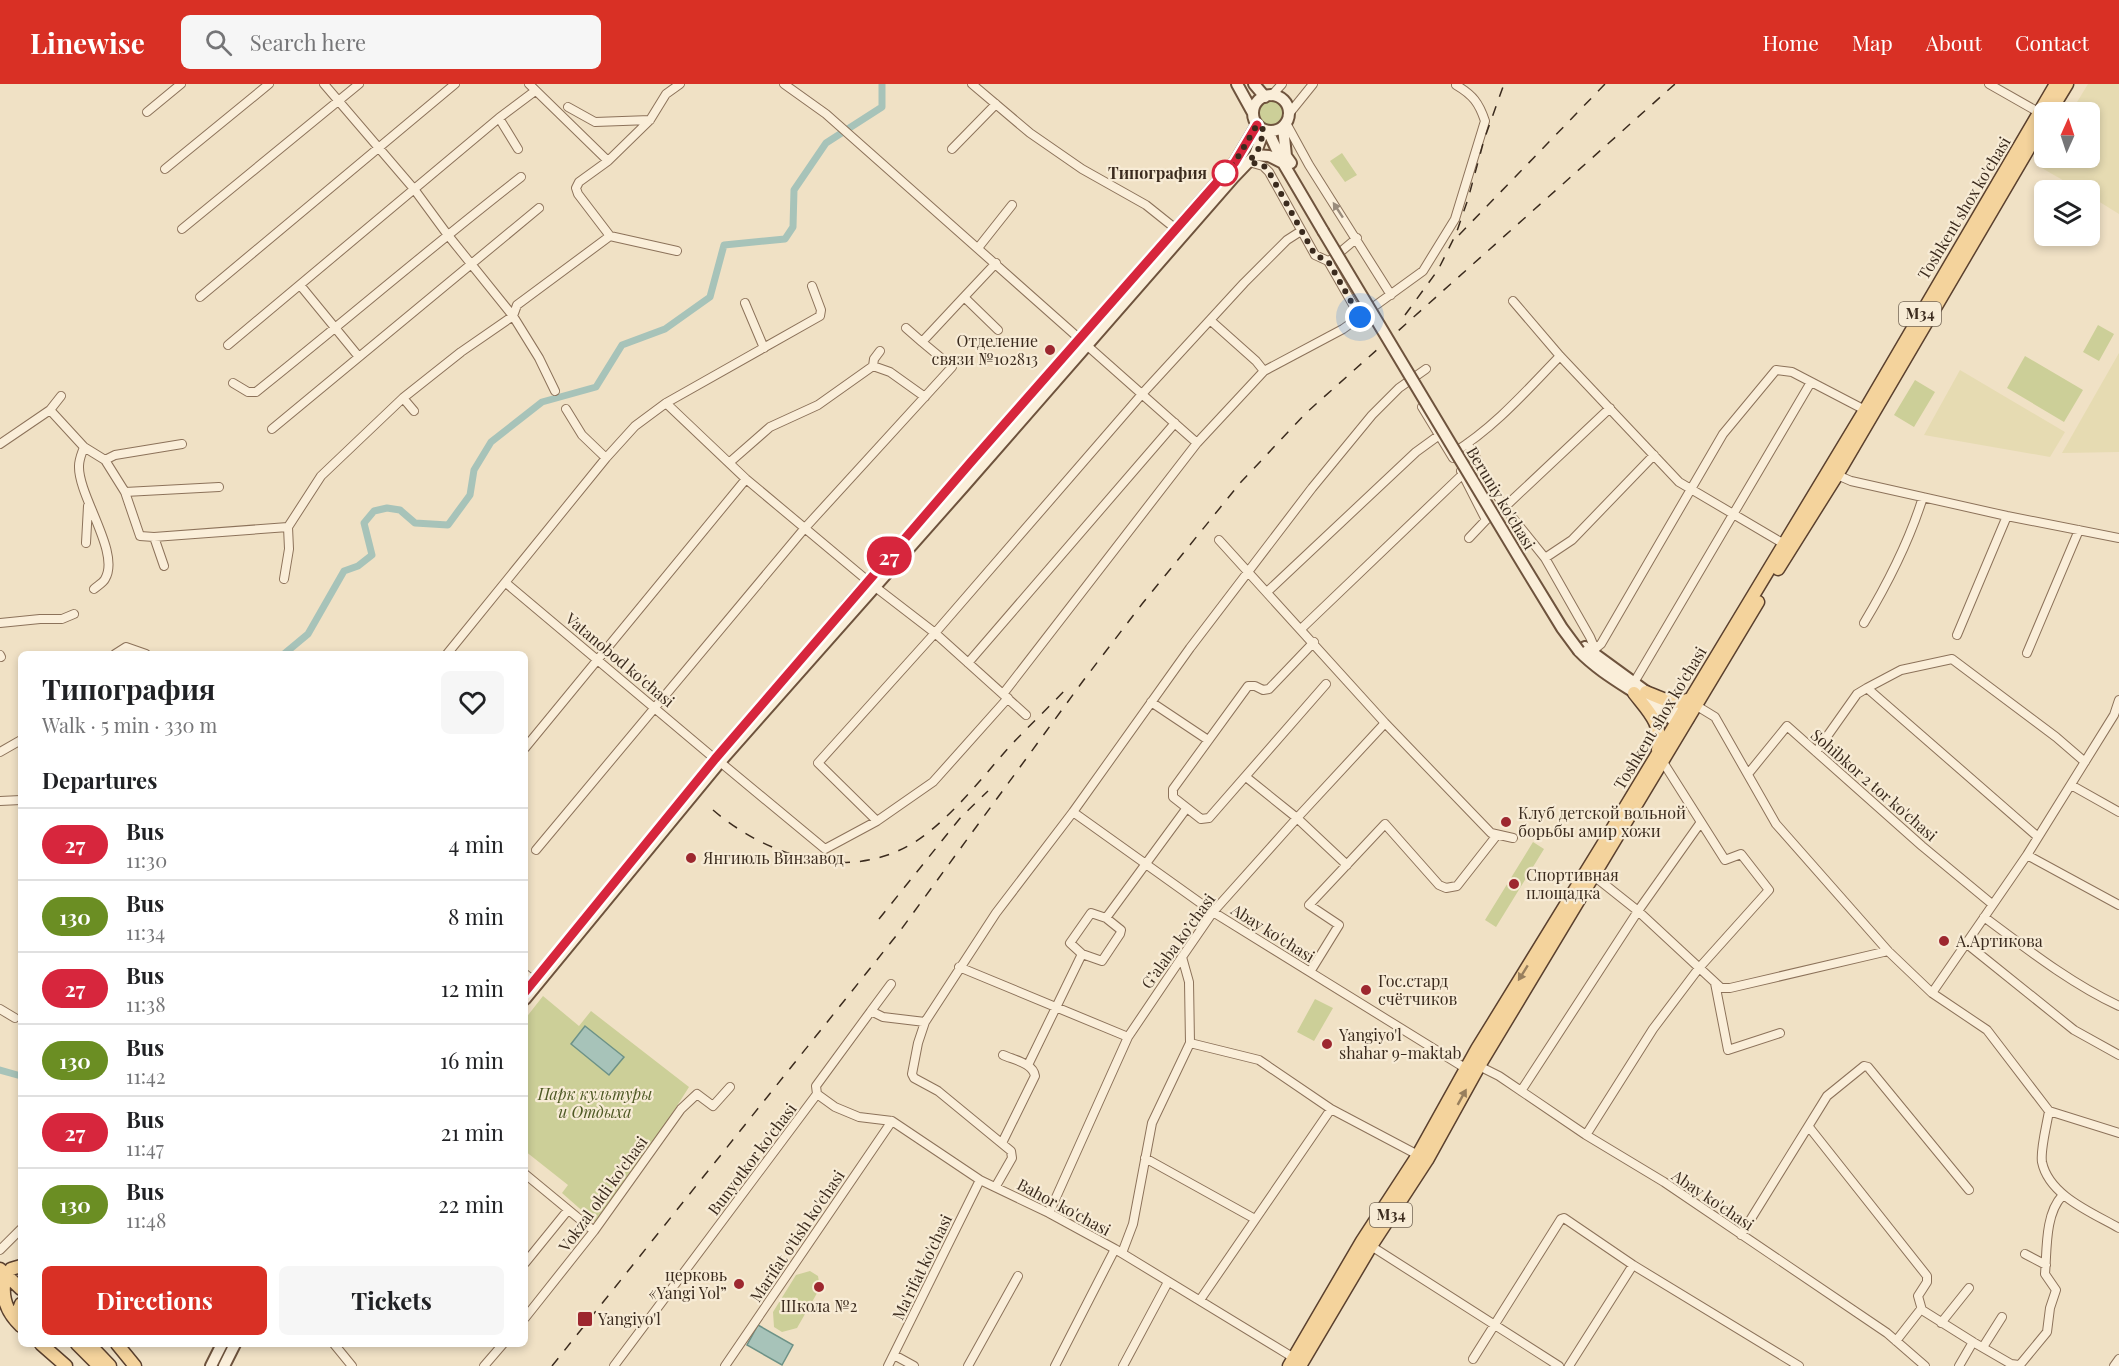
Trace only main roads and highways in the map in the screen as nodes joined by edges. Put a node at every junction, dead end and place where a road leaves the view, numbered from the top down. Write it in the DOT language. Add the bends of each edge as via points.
graph roads {
  1 [pos="1237,84"];
  2 [pos="1254,84"];
  3 [pos="2056,84"];
  4 [pos="2067,84"];
  5 [pos="1268,96"];
  6 [pos="2050,102"];
  7 [pos="2055,102"];
  8 [pos="1253,113"];
  9 [pos="1286,121"];
  10 [pos="1263,128"];
  11 [pos="2034,134"];
  12 [pos="2034,135"];
  13 [pos="1252,159"];
  14 [pos="1283,163"];
  15 [pos="1326,230"];
  16 [pos="1083,343"];
  17 [pos="1636,690"];
  18 [pos="1694,702"];
  19 [pos="1682,721"];
  20 [pos="1660,758"];
  21 [pos="1605,849"];
  22 [pos="532,980"];
  23 [pos="1472,1067"];
  24 [pos="1367,1244"];
  25 [pos="0,1258"];
  26 [pos="10,1270"];
  27 [pos="18,1284"];
  28 [pos="18,1323"];
  29 [pos="44,1347"];
  30 [pos="56,1347"];
  31 [pos="80,1347"];
  32 [pos="92,1347"];
  33 [pos="111,1347"];
  34 [pos="119,1347"];
  35 [pos="220,1347"];
  36 [pos="234,1347"];
  37 [pos="1299,1364"];
  38 [pos="66,1366"];
  39 [pos="77,1366"];
  40 [pos="99,1366"];
  41 [pos="111,1366"];
  42 [pos="127,1366"];
  43 [pos="135,1366"];
  44 [pos="211,1366"];
  45 [pos="224,1366"];
  1 -- 8 [label="main road, Beruniy ko'chasi"];
  2 -- 5 [label="main road"];
  3 -- 6 [label="main road, Toshkent shox ko'chasi / M34"];
  4 -- 7 [label="main road, Toshkent shox ko'chasi / M34"];
  5 -- 8 [label="main road" via="1256,103"];
  5 -- 9 [label="main road" via="1281,99 1288,109"];
  8 -- 10 [label="main road, Beruniy ko'chasi"];
  9 -- 10 [label="main road" via="1273,131"];
  9 -- 15 [label="main road, Beruniy ko'chasi" via="1286,156"];
  10 -- 13 [label="main road"];
  10 -- 14 [label="main road, Beruniy ko'chasi"];
  10 -- 16 [label="main road"];
  11 -- 18 [label="main road, Toshkent shox ko'chasi / M34" via="1784,544"];
  12 -- 18 [label="main road, Toshkent shox ko'chasi / M34" via="1837,475"];
  13 -- 14 [label="main road" via="1269,156"];
  13 -- 16 [label="main road"];
  14 -- 15 [label="main road, Beruniy ko'chasi"];
  15 -- 17 [label="main road, Beruniy ko'chasi" via="1589,653"];
  16 -- 22 [label="main road" via="717,760"];
  17 -- 18 [label="main road" via="1671,702"];
  17 -- 19 [label="main road, Beruniy ko'chasi"];
  17 -- 20 [label="main road" via="1657,724"];
  18 -- 19 [label="main road, Toshkent shox ko'chasi / M34"];
  19 -- 20 [label="main road, Toshkent shox ko'chasi / M34"];
  20 -- 21 [label="main road, Toshkent shox ko'chasi / M34"];
  21 -- 23 [label="main road, Toshkent shox ko'chasi / M34, one-way"];
  21 -- 23 [label="main road, Toshkent shox ko'chasi / M34" via="1594,876"];
  23 -- 24 [label="main road, Toshkent shox ko'chasi / M34"];
  24 -- 23 [label="main road, Toshkent shox ko'chasi / M34, one-way" via="1427,1160"];
  24 -- 37 [label="main road, Toshkent shox ko'chasi / M34"];
  25 -- 26 [label="main road"];
  26 -- 27 [label="main road"];
  26 -- 28 [label="main road" via="1,1288 3,1303"];
  29 -- 38 [label="main road"];
  30 -- 39 [label="main road"];
  31 -- 40 [label="main road"];
  32 -- 41 [label="main road"];
  33 -- 42 [label="main road"];
  34 -- 43 [label="main road"];
  35 -- 44 [label="main road"];
  36 -- 45 [label="main road"];
}
